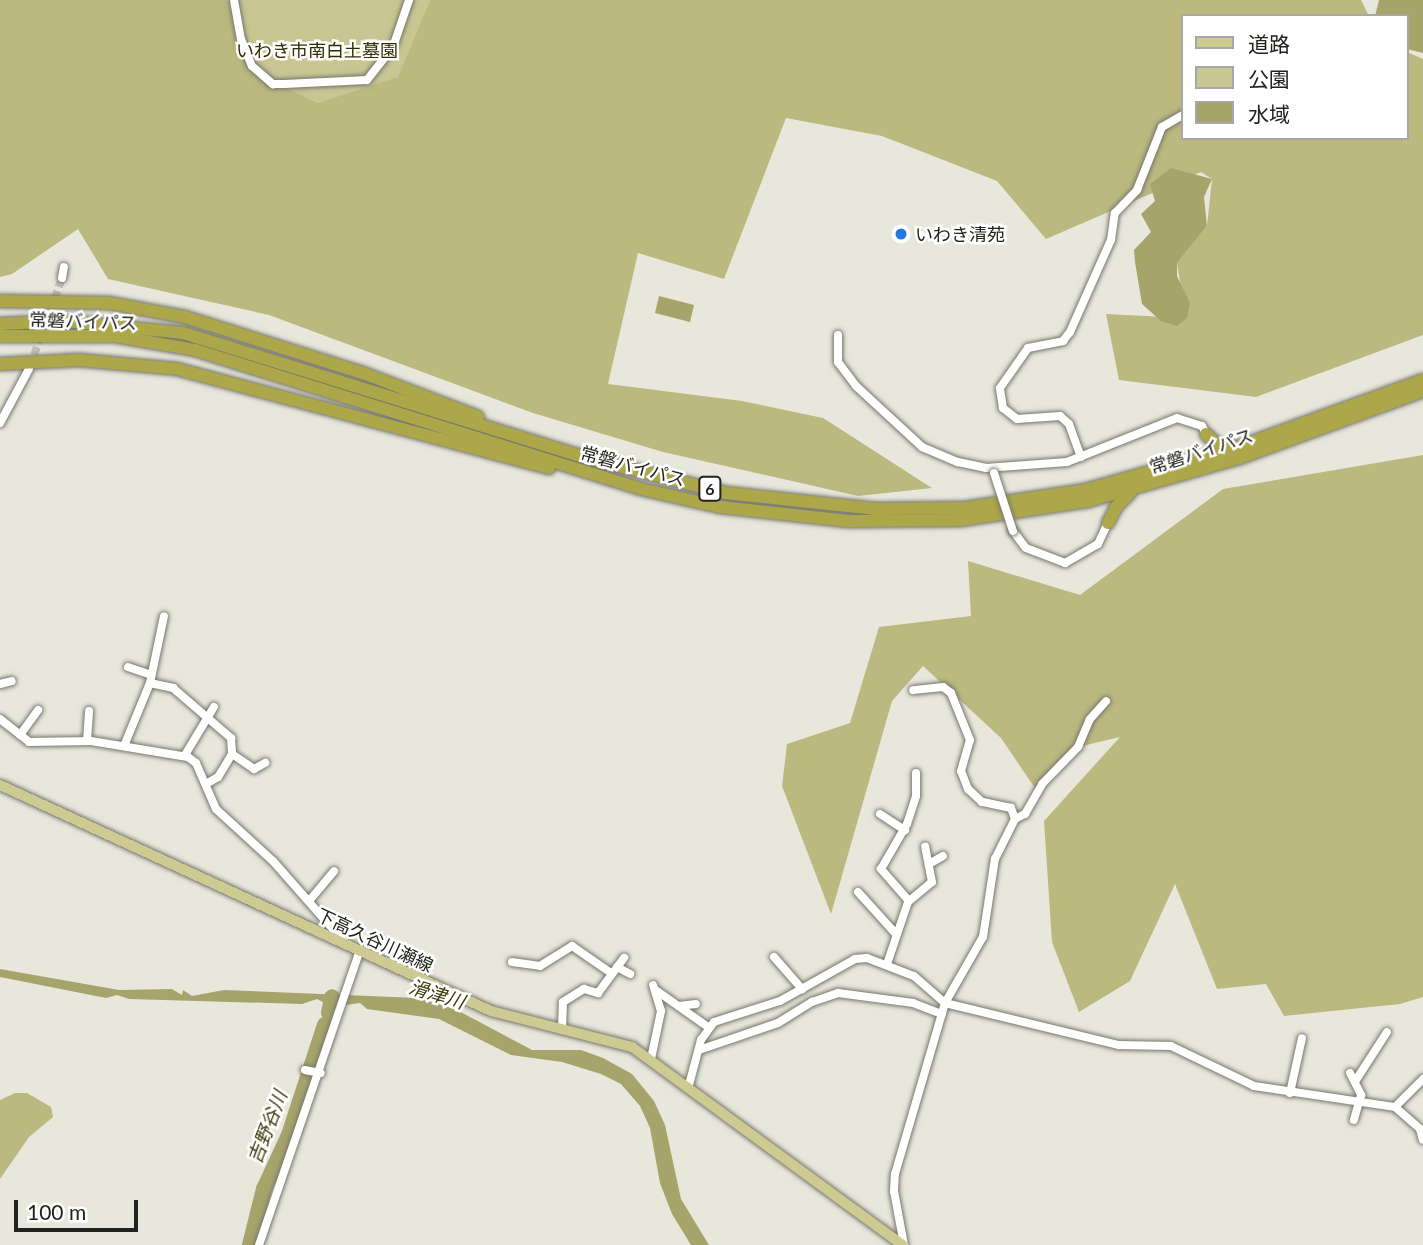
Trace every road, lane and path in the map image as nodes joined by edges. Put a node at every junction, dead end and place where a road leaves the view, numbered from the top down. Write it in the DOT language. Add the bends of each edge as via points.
graph roads {
  1 [pos="234,0"];
  2 [pos="410,0"];
  3 [pos="1182,116"];
  4 [pos="64,267"];
  5 [pos="62,278"];
  6 [pos="0,301"];
  7 [pos="0,324"];
  8 [pos="838,335"];
  9 [pos="0,336"];
  10 [pos="0,364"];
  11 [pos="29,369"];
  12 [pos="1423,380"];
  13 [pos="1423,391"];
  14 [pos="0,423"];
  15 [pos="1206,434"];
  16 [pos="531,442"];
  17 [pos="1238,447"];
  18 [pos="1081,457"];
  19 [pos="1189,462"];
  20 [pos="990,471"];
  21 [pos="608,479"];
  22 [pos="1136,489"];
  23 [pos="1088,501"];
  24 [pos="1108,523"];
  25 [pos="164,616"];
  26 [pos="128,667"];
  27 [pos="150,679"];
  28 [pos="12,681"];
  29 [pos="0,684"];
  30 [pos="913,690"];
  31 [pos="1105,701"];
  32 [pos="214,707"];
  33 [pos="38,710"];
  34 [pos="89,711"];
  35 [pos="208,716"];
  36 [pos="0,719"];
  37 [pos="236,729"];
  38 [pos="20,735"];
  39 [pos="231,738"];
  40 [pos="87,741"];
  41 [pos="124,746"];
  42 [pos="232,754"];
  43 [pos="185,755"];
  44 [pos="265,763"];
  45 [pos="916,773"];
  46 [pos="206,784"];
  47 [pos="0,785"];
  48 [pos="880,814"];
  49 [pos="1015,819"];
  50 [pos="905,830"];
  51 [pos="925,847"];
  52 [pos="943,856"];
  53 [pos="929,864"];
  54 [pos="334,871"];
  55 [pos="858,892"];
  56 [pos="881,897"];
  57 [pos="309,901"];
  58 [pos="909,901"];
  59 [pos="873,906"];
  60 [pos="896,934"];
  61 [pos="346,944"];
  62 [pos="360,950"];
  63 [pos="774,957"];
  64 [pos="624,958"];
  65 [pos="512,962"];
  66 [pos="887,964"];
  67 [pos="614,970"];
  68 [pos="630,974"];
  69 [pos="802,989"];
  70 [pos="945,1003"];
  71 [pos="696,1004"];
  72 [pos="677,1006"];
  73 [pos="942,1014"];
  74 [pos="708,1027"];
  75 [pos="562,1030"];
  76 [pos="1387,1032"];
  77 [pos="1303,1038"];
  78 [pos="698,1050"];
  79 [pos="651,1059"];
  80 [pos="1423,1079"];
  81 [pos="689,1085"];
  82 [pos="1290,1093"];
  83 [pos="1359,1100"];
  84 [pos="1395,1108"];
  85 [pos="1354,1120"];
  86 [pos="1423,1140"];
  87 [pos="259,1245"];
  88 [pos="903,1245"];
  1 -- 2 [label="street" via="241,39 253,66 273,84 284,85 367,80 393,47"];
  3 -- 18 [label="street" via="1162,127 1137,190 1115,213 1111,240 1070,332 1063,341 1028,348 1000,388 1003,408 1017,419 1060,416 1069,424"];
  4 -- 5 [label="street"];
  6 -- 16 [label="highway" via="109,303 221,326 438,399"];
  7 -- 16 [label="highway, 常磐バイパス / 6" via="66,321 183,333"];
  8 -- 20 [label="street" via="838,362 893,424 922,447"];
  9 -- 21 [label="highway, 常磐バイパス / 6" via="115,336 195,350"];
  10 -- 21 [label="highway" via="79,360 177,369 465,448"];
  11 -- 14 [label="street"];
  12 -- 17 [label="highway, 常磐バイパス / 6"];
  13 -- 22 [label="highway, 常磐バイパス / 6" via="1239,458"];
  15 -- 17 [label="highway" via="1218,445"];
  15 -- 18 [label="street" via="1189,420 1167,419"];
  15 -- 19 [label="highway" via="1207,443"];
  16 -- 19 [label="highway, 常磐バイパス / 6" via="726,493 876,509 979,506 1085,490"];
  17 -- 19 [label="highway, 常磐バイパス / 6"];
  18 -- 20 [label="street"];
  20 -- 24 [label="street, bridge" via="1013,531 1027,548 1065,563 1098,544"];
  21 -- 23 [label="highway, 常磐バイパス / 6" via="721,507 848,521 960,520"];
  22 -- 23 [label="highway, 常磐バイパス / 6"];
  22 -- 24 [label="highway" via="1116,507"];
  23 -- 24 [label="highway" via="1100,506"];
  25 -- 27 [label="street"];
  26 -- 27 [label="street"];
  27 -- 35 [label="street" via="164,683"];
  27 -- 41 [label="street"];
  28 -- 29 [label="street"];
  30 -- 49 [label="street" via="943,687 951,693 970,740 961,765 965,781 982,802 1007,806"];
  31 -- 49 [label="street" via="1090,719 1079,747 1037,791 1025,814"];
  32 -- 35 [label="street"];
  33 -- 38 [label="street"];
  34 -- 40 [label="street"];
  35 -- 39 [label="street"];
  35 -- 43 [label="street"];
  36 -- 38 [label="street"];
  37 -- 39 [label="street"];
  38 -- 40 [label="street" via="29,742 49,745"];
  39 -- 42 [label="street"];
  40 -- 41 [label="street"];
  41 -- 43 [label="street"];
  42 -- 44 [label="street" via="254,769"];
  42 -- 46 [label="street" via="218,777"];
  43 -- 46 [label="street" via="196,763"];
  45 -- 50 [label="street" via="916,796"];
  46 -- 57 [label="street" via="222,816"];
  47 -- 61 [label="main road, 下高久谷川瀬線"];
  48 -- 50 [label="street"];
  49 -- 70 [label="street" via="995,859 983,937"];
  50 -- 58 [label="street" via="881,869"];
  51 -- 53 [label="street"];
  52 -- 53 [label="street"];
  53 -- 58 [label="street" via="932,882"];
  54 -- 57 [label="street"];
  55 -- 59 [label="street"];
  56 -- 59 [label="street"];
  57 -- 61 [label="street"];
  58 -- 60 [label="street"];
  59 -- 60 [label="street"];
  60 -- 66 [label="street"];
  61 -- 62 [label="main road, 下高久谷川瀬線"];
  62 -- 75 [label="main road, 下高久谷川瀬線" via="491,1011"];
  62 -- 87 [label="street" via="338,1016 312,1071"];
  63 -- 69 [label="street"];
  64 -- 67 [label="street"];
  65 -- 67 [label="street" via="540,966 572,946"];
  66 -- 69 [label="street" via="855,959"];
  66 -- 70 [label="street" via="914,976"];
  67 -- 68 [label="street"];
  67 -- 75 [label="street" via="598,993 584,989 563,1002"];
  69 -- 74 [label="street"];
  70 -- 73 [label="street"];
  70 -- 82 [label="street" via="1119,1045 1171,1046 1238,1080"];
  71 -- 72 [label="street"];
  72 -- 74 [label="street"];
  72 -- 79 [label="street" via="655,988 661,1011"];
  73 -- 78 [label="street" via="913,1003 838,993 812,1002 778,1023"];
  73 -- 88 [label="street" via="895,1174"];
  74 -- 78 [label="street"];
  75 -- 79 [label="main road, 下高久谷川瀬線" via="617,1042"];
  76 -- 83 [label="street" via="1353,1077"];
  77 -- 82 [label="street"];
  78 -- 81 [label="street"];
  79 -- 81 [label="main road, 下高久谷川瀬線"];
  80 -- 84 [label="street"];
  81 -- 88 [label="main road, 下高久谷川瀬線"];
  82 -- 83 [label="street"];
  83 -- 84 [label="street"];
  83 -- 85 [label="street"];
  84 -- 86 [label="street" via="1420,1129"];
}
